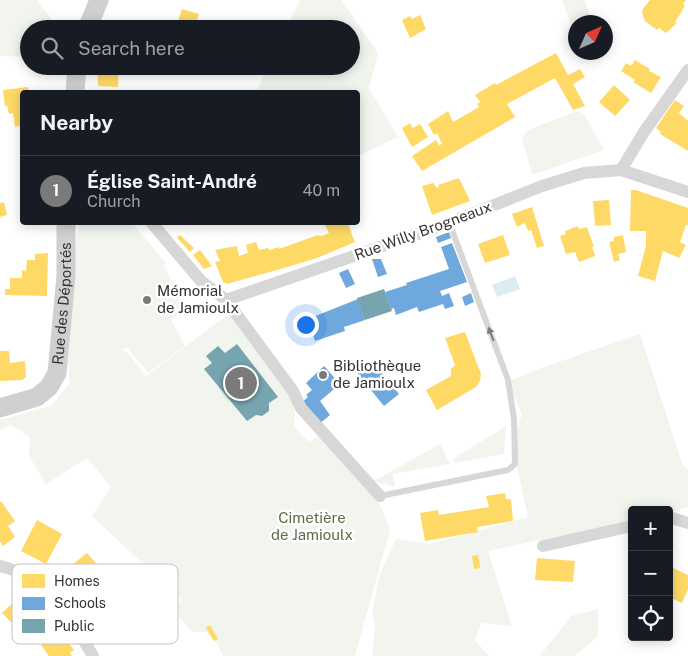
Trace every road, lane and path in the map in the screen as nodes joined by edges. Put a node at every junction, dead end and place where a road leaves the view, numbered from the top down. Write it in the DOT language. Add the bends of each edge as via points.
graph roads {
  1 [pos="99,0"];
  2 [pos="91,20"];
  3 [pos="688,70"];
  4 [pos="76,75"];
  5 [pos="74,90"];
  6 [pos="621,170"];
  7 [pos="688,192"];
  8 [pos="449,222"];
  9 [pos="66,225"];
  10 [pos="154,225"];
  11 [pos="226,300"];
  12 [pos="0,408"];
  13 [pos="380,496"];
  14 [pos="673,519"];
  15 [pos="688,523"];
  16 [pos="628,527"];
  17 [pos="543,546"];
  18 [pos="86,644"];
  19 [pos="93,656"];
  1 -- 2 [label="street"];
  3 -- 6 [label="street"];
  4 -- 5 [label="street"];
  6 -- 7 [label="street"];
  6 -- 8 [label="street, Rue Willy Brogneaux" via="584,173"];
  8 -- 11 [label="street, Rue Willy Brogneaux"];
  13 -- 8 [label="lane, one-way" via="508,470 515,464 514,419 508,380"];
  9 -- 12 [label="street, Rue des Déportés" via="66,276 57,373 37,398"];
  10 -- 11 [label="street" via="201,281"];
  11 -- 13 [label="street" via="293,392 301,408"];
  14 -- 15 [label="street"];
  16 -- 17 [label="street"];
  18 -- 19 [label="street"];
}
